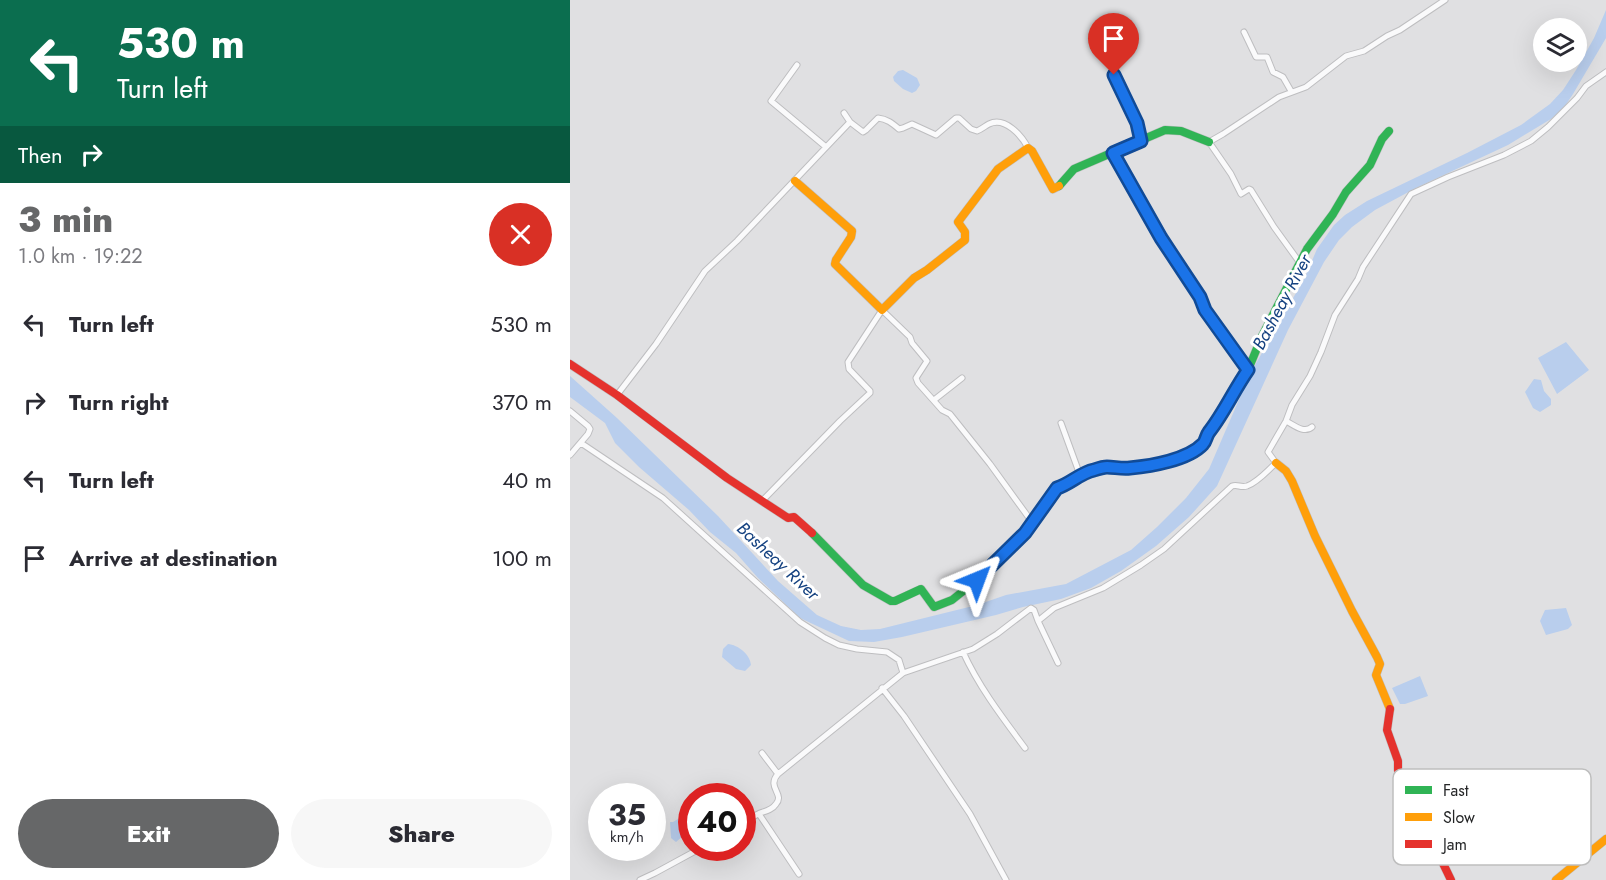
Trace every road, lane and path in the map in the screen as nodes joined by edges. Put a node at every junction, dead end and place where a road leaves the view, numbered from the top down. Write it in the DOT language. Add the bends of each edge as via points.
graph roads {
  1 [pos="1445,0"];
  2 [pos="1244,32"];
  3 [pos="797,65"];
  4 [pos="1606,72"];
  5 [pos="1114,75"];
  6 [pos="1291,91"];
  7 [pos="844,113"];
  8 [pos="850,122"];
  9 [pos="1389,131"];
  10 [pos="1141,141"];
  11 [pos="1209,141"];
  12 [pos="826,147"];
  13 [pos="1028,148"];
  14 [pos="1113,153"];
  15 [pos="795,181"];
  16 [pos="1300,262"];
  17 [pos="882,310"];
  18 [pos="570,364"];
  19 [pos="1248,370"];
  20 [pos="962,378"];
  21 [pos="617,395"];
  22 [pos="934,400"];
  23 [pos="570,411"];
  24 [pos="1286,422"];
  25 [pos="1061,423"];
  26 [pos="1312,427"];
  27 [pos="581,443"];
  28 [pos="570,455"];
  29 [pos="1276,464"];
  30 [pos="1080,476"];
  31 [pos="762,501"];
  32 [pos="1032,522"];
  33 [pos="1038,621"];
  34 [pos="963,652"];
  35 [pos="1058,663"];
  36 [pos="903,673"];
  37 [pos="882,688"];
  38 [pos="1025,748"];
  39 [pos="762,753"];
  40 [pos="1398,769"];
  41 [pos="777,774"];
  42 [pos="759,814"];
  43 [pos="756,816"];
  44 [pos="1606,839"];
  45 [pos="1591,851"];
  46 [pos="678,860"];
  47 [pos="1444,865"];
  48 [pos="1574,865"];
  49 [pos="798,874"];
  50 [pos="640,880"];
  51 [pos="1006,880"];
  52 [pos="1451,880"];
  53 [pos="1556,880"];
  1 -- 6 [label="street" via="1364,51 1346,56 1306,87"];
  2 -- 6 [label="street" via="1256,57 1267,57 1273,72 1283,77"];
  3 -- 12 [label="street" via="771,101"];
  4 -- 24 [label="street" via="1586,86 1531,141 1411,194 1335,315"];
  5 -- 10 [label="street" via="1137,123"];
  6 -- 11 [label="street"];
  7 -- 8 [label="street"];
  8 -- 12 [label="street"];
  8 -- 13 [label="street" via="863,132 882,118 898,129 912,124 936,135 957,118 977,131 992,122 1001,123 1024,140"];
  9 -- 16 [label="street" via="1370,165 1346,192"];
  10 -- 11 [label="street" via="1165,130"];
  10 -- 14 [label="street"];
  11 -- 16 [label="street" via="1241,194 1251,190"];
  12 -- 15 [label="street"];
  13 -- 14 [label="street" via="1053,189 1074,169"];
  13 -- 17 [label="street" via="998,169 958,222 967,235 965,240 914,278"];
  14 -- 19 [label="street" via="1205,310"];
  15 -- 17 [label="street" via="852,231 835,264"];
  15 -- 21 [label="street" via="705,271"];
  16 -- 19 [label="street"];
  17 -- 22 [label="street" via="910,336 927,361 916,380"];
  17 -- 31 [label="street" via="848,362 849,369 870,393"];
  18 -- 21 [label="street"];
  19 -- 30 [label="street" via="1205,442 1190,454 1129,468 1108,466"];
  20 -- 22 [label="street"];
  21 -- 31 [label="street"];
  22 -- 32 [label="street" via="990,464"];
  23 -- 27 [label="street" via="590,429"];
  24 -- 26 [label="street" via="1305,430"];
  24 -- 29 [label="street" via="1268,452"];
  25 -- 30 [label="street"];
  27 -- 28 [label="street"];
  27 -- 36 [label="street" via="663,498 800,622 839,645 886,652 899,660"];
  29 -- 33 [label="street" via="1245,487 1232,486 1141,565 1103,588 1054,608"];
  29 -- 40 [label="street" via="1292,481 1380,664 1376,675 1390,711 1387,729"];
  30 -- 32 [label="street" via="1057,488"];
  31 -- 32 [label="street" via="788,518 794,517 863,585 891,601 921,589 934,607 952,600 977,580"];
  33 -- 34 [label="street" via="1031,608 997,634"];
  33 -- 35 [label="street"];
  34 -- 36 [label="street"];
  34 -- 38 [label="street"];
  36 -- 37 [label="street"];
  37 -- 41 [label="street"];
  37 -- 51 [label="street" via="970,814"];
  39 -- 41 [label="street"];
  41 -- 42 [label="street" via="772,782 778,803"];
  42 -- 43 [label="street"];
  42 -- 49 [label="street"];
  44 -- 45 [label="street"];
  46 -- 50 [label="street"];
  47 -- 52 [label="street"];
  48 -- 53 [label="street"];
}
